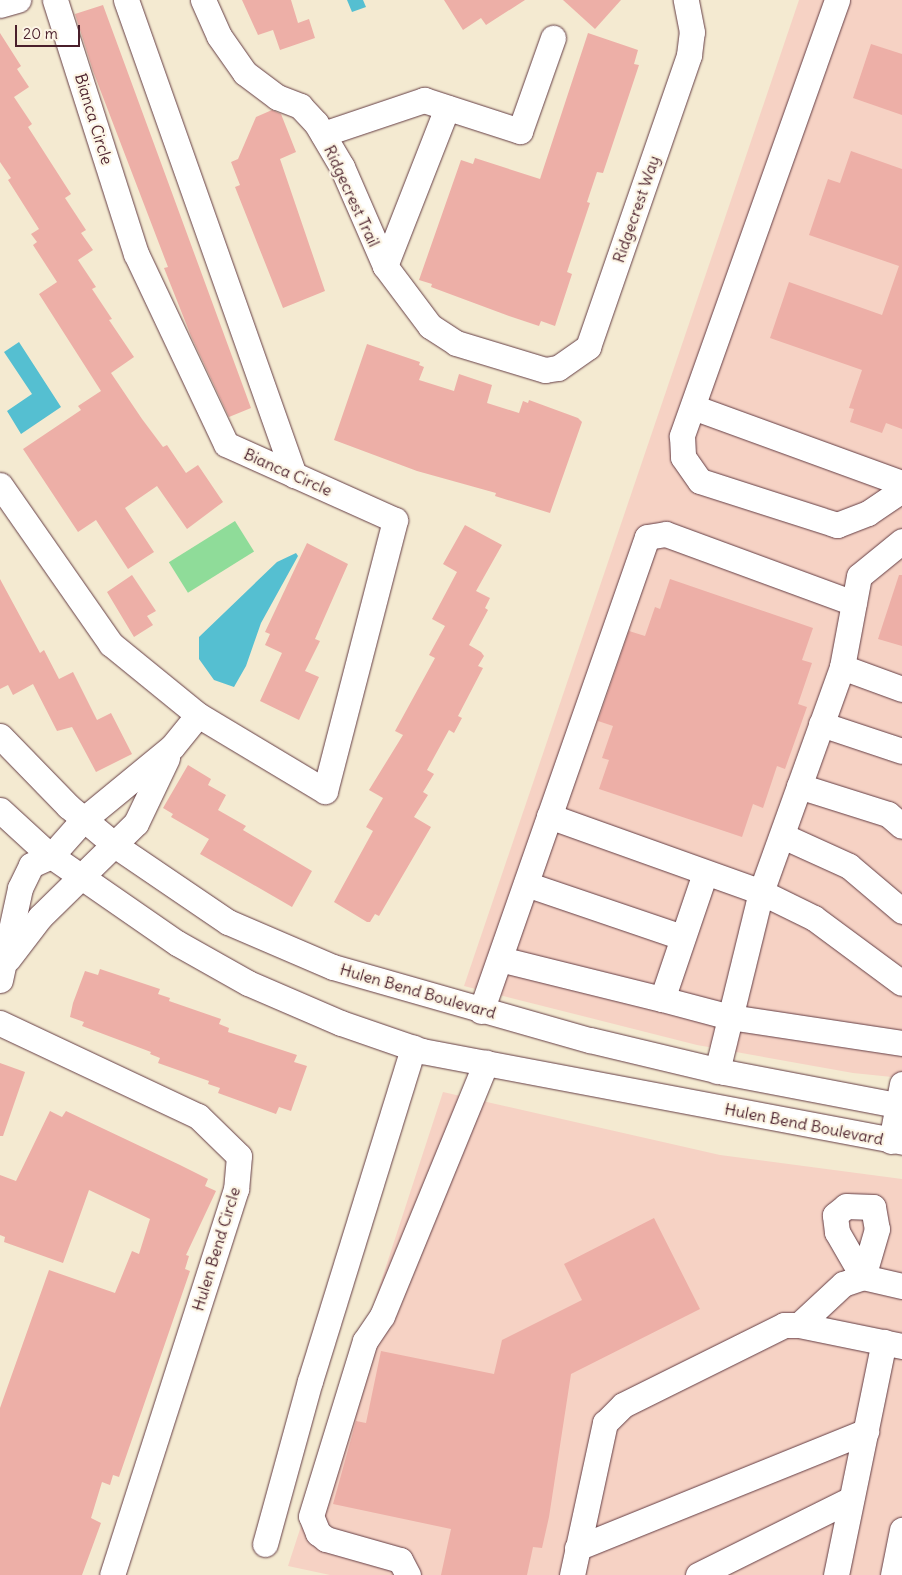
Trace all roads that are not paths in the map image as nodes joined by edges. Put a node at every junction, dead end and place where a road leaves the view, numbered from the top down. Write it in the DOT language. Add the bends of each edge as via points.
graph roads {
  1 [pos="18,0"];
  2 [pos="55,0"];
  3 [pos="126,0"];
  4 [pos="203,0"];
  5 [pos="686,0"];
  6 [pos="837,0"];
  7 [pos="0,5"];
  8 [pos="553,38"];
  9 [pos="447,108"];
  10 [pos="323,134"];
  11 [pos="384,266"];
  12 [pos="522,365"];
  13 [pos="693,407"];
  14 [pos="294,475"];
  15 [pos="902,483"];
  16 [pos="0,485"];
  17 [pos="902,490"];
  18 [pos="902,541"];
  19 [pos="854,603"];
  20 [pos="842,667"];
  21 [pos="902,689"];
  22 [pos="198,715"];
  23 [pos="821,724"];
  24 [pos="0,736"];
  25 [pos="172,747"];
  26 [pos="902,751"];
  27 [pos="799,786"];
  28 [pos="0,810"];
  29 [pos="549,816"];
  30 [pos="84,820"];
  31 [pos="902,826"];
  32 [pos="783,836"];
  33 [pos="116,846"];
  34 [pos="52,856"];
  35 [pos="705,873"];
  36 [pos="80,876"];
  37 [pos="526,884"];
  38 [pos="761,892"];
  39 [pos="902,911"];
  40 [pos="682,937"];
  41 [pos="500,959"];
  42 [pos="3,970"];
  43 [pos="902,983"];
  44 [pos="662,999"];
  45 [pos="481,1011"];
  46 [pos="730,1016"];
  47 [pos="0,1023"];
  48 [pos="902,1042"];
  49 [pos="413,1048"];
  50 [pos="486,1063"];
  51 [pos="717,1070"];
  52 [pos="901,1098"];
  53 [pos="896,1142"];
  54 [pos="902,1286"];
  55 [pos="799,1325"];
  56 [pos="893,1344"];
  57 [pos="866,1431"];
  58 [pos="852,1499"];
  59 [pos="902,1530"];
  60 [pos="265,1544"];
  61 [pos="577,1548"];
  62 [pos="112,1575"];
  63 [pos="408,1575"];
  64 [pos="572,1575"];
  65 [pos="698,1575"];
  66 [pos="836,1575"];
  67 [pos="893,1575"];
  1 -- 7 [label="street"];
  2 -- 14 [label="street, Bianca Circle" via="136,254 226,444"];
  3 -- 14 [label="street"];
  4 -- 10 [label="street, Ridgecrest Trail" via="218,36 245,73 277,97 300,106"];
  5 -- 12 [label="street, Ridgecrest Way" via="692,32 689,56 588,347 558,368 545,370"];
  6 -- 13 [label="street"];
  8 -- 9 [label="street" via="520,131"];
  9 -- 10 [label="street" via="424,100"];
  9 -- 11 [label="street"];
  10 -- 11 [label="street, Ridgecrest Trail" via="342,167"];
  11 -- 12 [label="street, Ridgecrest Trail" via="430,326 456,343"];
  13 -- 15 [label="street"];
  13 -- 17 [label="street" via="682,436 683,457 700,481 837,525 868,513"];
  14 -- 22 [label="street, Bianca Circle" via="395,520 325,791"];
  16 -- 22 [label="street, Bianca Circle" via="111,644"];
  18 -- 19 [label="street" via="859,576"];
  19 -- 20 [label="street"];
  19 -- 29 [label="street" via="666,534 647,537"];
  20 -- 21 [label="street"];
  20 -- 23 [label="street"];
  22 -- 25 [label="street"];
  23 -- 26 [label="street"];
  23 -- 27 [label="street"];
  24 -- 30 [label="street, Hulen Bend Boulevard"];
  25 -- 30 [label="street"];
  25 -- 33 [label="street" via="136,823"];
  27 -- 31 [label="street" via="888,814"];
  27 -- 32 [label="street"];
  28 -- 34 [label="street, Hulen Bend Boulevard"];
  29 -- 35 [label="street"];
  29 -- 37 [label="street"];
  30 -- 33 [label="street, Hulen Bend Boulevard"];
  30 -- 34 [label="street"];
  32 -- 38 [label="street"];
  32 -- 39 [label="street" via="849,866"];
  33 -- 36 [label="street"];
  33 -- 45 [label="street, Hulen Bend Boulevard" via="228,922 334,967"];
  34 -- 36 [label="street, Hulen Bend Boulevard"];
  34 -- 42 [label="street" via="31,864 20,888"];
  35 -- 38 [label="street"];
  35 -- 40 [label="street"];
  36 -- 42 [label="street" via="40,917"];
  36 -- 49 [label="street, Hulen Bend Boulevard" via="177,943 248,983 341,1023"];
  37 -- 40 [label="street"];
  37 -- 41 [label="street"];
  38 -- 43 [label="street" via="814,918"];
  38 -- 46 [label="street"];
  40 -- 44 [label="street"];
  41 -- 44 [label="street"];
  41 -- 45 [label="street"];
  44 -- 46 [label="street"];
  45 -- 51 [label="street, Hulen Bend Boulevard"];
  46 -- 48 [label="street"];
  46 -- 51 [label="street"];
  47 -- 62 [label="street, Hulen Bend Circle" via="198,1116 239,1156 236,1189"];
  49 -- 50 [label="street, Hulen Bend Boulevard"];
  49 -- 60 [label="street" via="310,1381"];
  50 -- 53 [label="street, Hulen Bend Boulevard"];
  50 -- 63 [label="street" via="382,1316 365,1341 311,1516 318,1532 326,1540 400,1560"];
  51 -- 52 [label="street, Hulen Bend Boulevard"];
  52 -- 53 [label="street"];
  54 -- 55 [label="street" via="863,1277 843,1284"];
  55 -- 56 [label="street"];
  55 -- 61 [label="street" via="772,1329 612,1413 605,1423"];
  56 -- 57 [label="street"];
  57 -- 58 [label="street"];
  57 -- 61 [label="street"];
  58 -- 65 [label="street"];
  58 -- 66 [label="street"];
  59 -- 67 [label="street"];
  61 -- 64 [label="street"];
}
